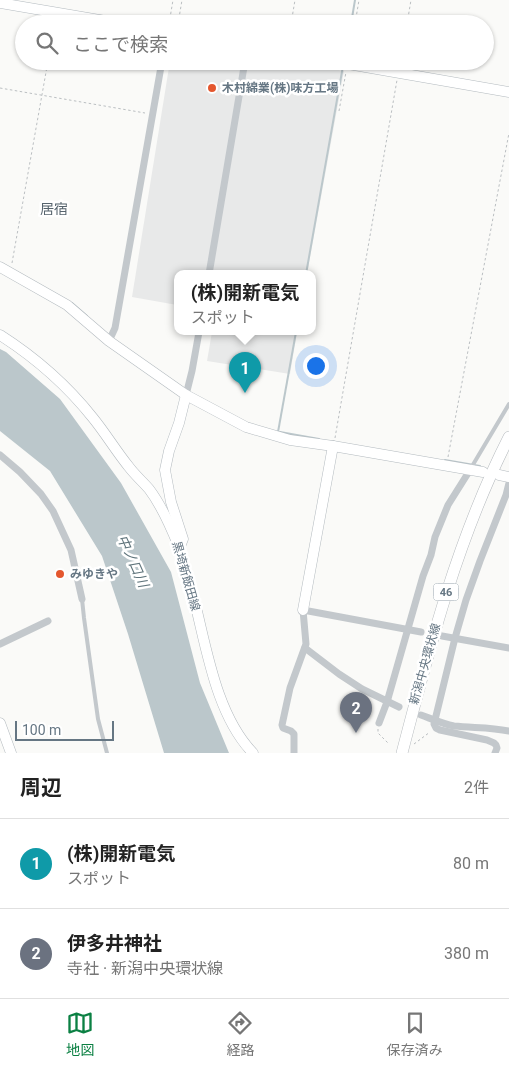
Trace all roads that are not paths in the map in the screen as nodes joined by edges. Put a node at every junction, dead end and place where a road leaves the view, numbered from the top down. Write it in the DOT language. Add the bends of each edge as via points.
graph roads {
  1 [pos="0,3"];
  2 [pos="70,15"];
  3 [pos="160,70"];
  4 [pos="243,70"];
  5 [pos="386,70"];
  6 [pos="509,92"];
  7 [pos="0,267"];
  8 [pos="210,270"];
  9 [pos="0,335"];
  10 [pos="198,335"];
  11 [pos="109,342"];
  12 [pos="186,395"];
  13 [pos="509,404"];
  14 [pos="509,437"];
  15 [pos="333,446"];
  16 [pos="0,455"];
  17 [pos="470,470"];
  18 [pos="483,472"];
  19 [pos="509,483"];
  20 [pos="180,546"];
  21 [pos="82,599"];
  22 [pos="303,610"];
  23 [pos="48,621"];
  24 [pos="408,629"];
  25 [pos="421,632"];
  26 [pos="442,636"];
  27 [pos="455,638"];
  28 [pos="0,644"];
  29 [pos="304,648"];
  30 [pos="509,648"];
  31 [pos="387,702"];
  32 [pos="399,707"];
  33 [pos="421,715"];
  34 [pos="434,720"];
  35 [pos="0,723"];
  36 [pos="378,723"];
  37 [pos="509,731"];
  38 [pos="11,753"];
  39 [pos="107,753"];
  40 [pos="253,753"];
  41 [pos="294,753"];
  42 [pos="402,753"];
  43 [pos="494,753"];
  1 -- 2 [label="street"];
  3 -- 11 [label="street" via="115,328"];
  4 -- 8 [label="street"];
  5 -- 6 [label="street"];
  7 -- 11 [label="street" via="67,304"];
  9 -- 20 [label="street, 黒埼新飯田線" via="44,366 93,418 130,469 150,490"];
  10 -- 12 [label="street"];
  11 -- 12 [label="street"];
  12 -- 15 [label="street" via="246,427 290,440"];
  12 -- 20 [label="street" via="165,470 183,539"];
  13 -- 17 [label="lane"];
  14 -- 42 [label="main road, 新潟中央環状線 / 46" via="471,521 452,574"];
  15 -- 17 [label="street"];
  15 -- 22 [label="street"];
  16 -- 21 [label="street" via="41,494 53,512 71,550"];
  17 -- 18 [label="street"];
  17 -- 24 [label="street" via="448,505 435,537"];
  19 -- 27 [label="street"];
  20 -- 40 [label="street, 黒埼新飯田線" via="215,682 230,720"];
  21 -- 39 [label="lane" via="98,719"];
  22 -- 24 [label="street"];
  22 -- 29 [label="street"];
  23 -- 28 [label="street"];
  24 -- 25 [label="street"];
  24 -- 31 [label="street"];
  26 -- 27 [label="street"];
  27 -- 30 [label="street"];
  27 -- 34 [label="street"];
  29 -- 31 [label="street" via="362,689"];
  29 -- 41 [label="street" via="282,725 294,734"];
  31 -- 32 [label="street"];
  31 -- 36 [label="street"];
  33 -- 34 [label="street"];
  34 -- 37 [label="street" via="455,726"];
  34 -- 43 [label="street" via="440,730 494,743 497,748"];
  35 -- 38 [label="street"];
}
